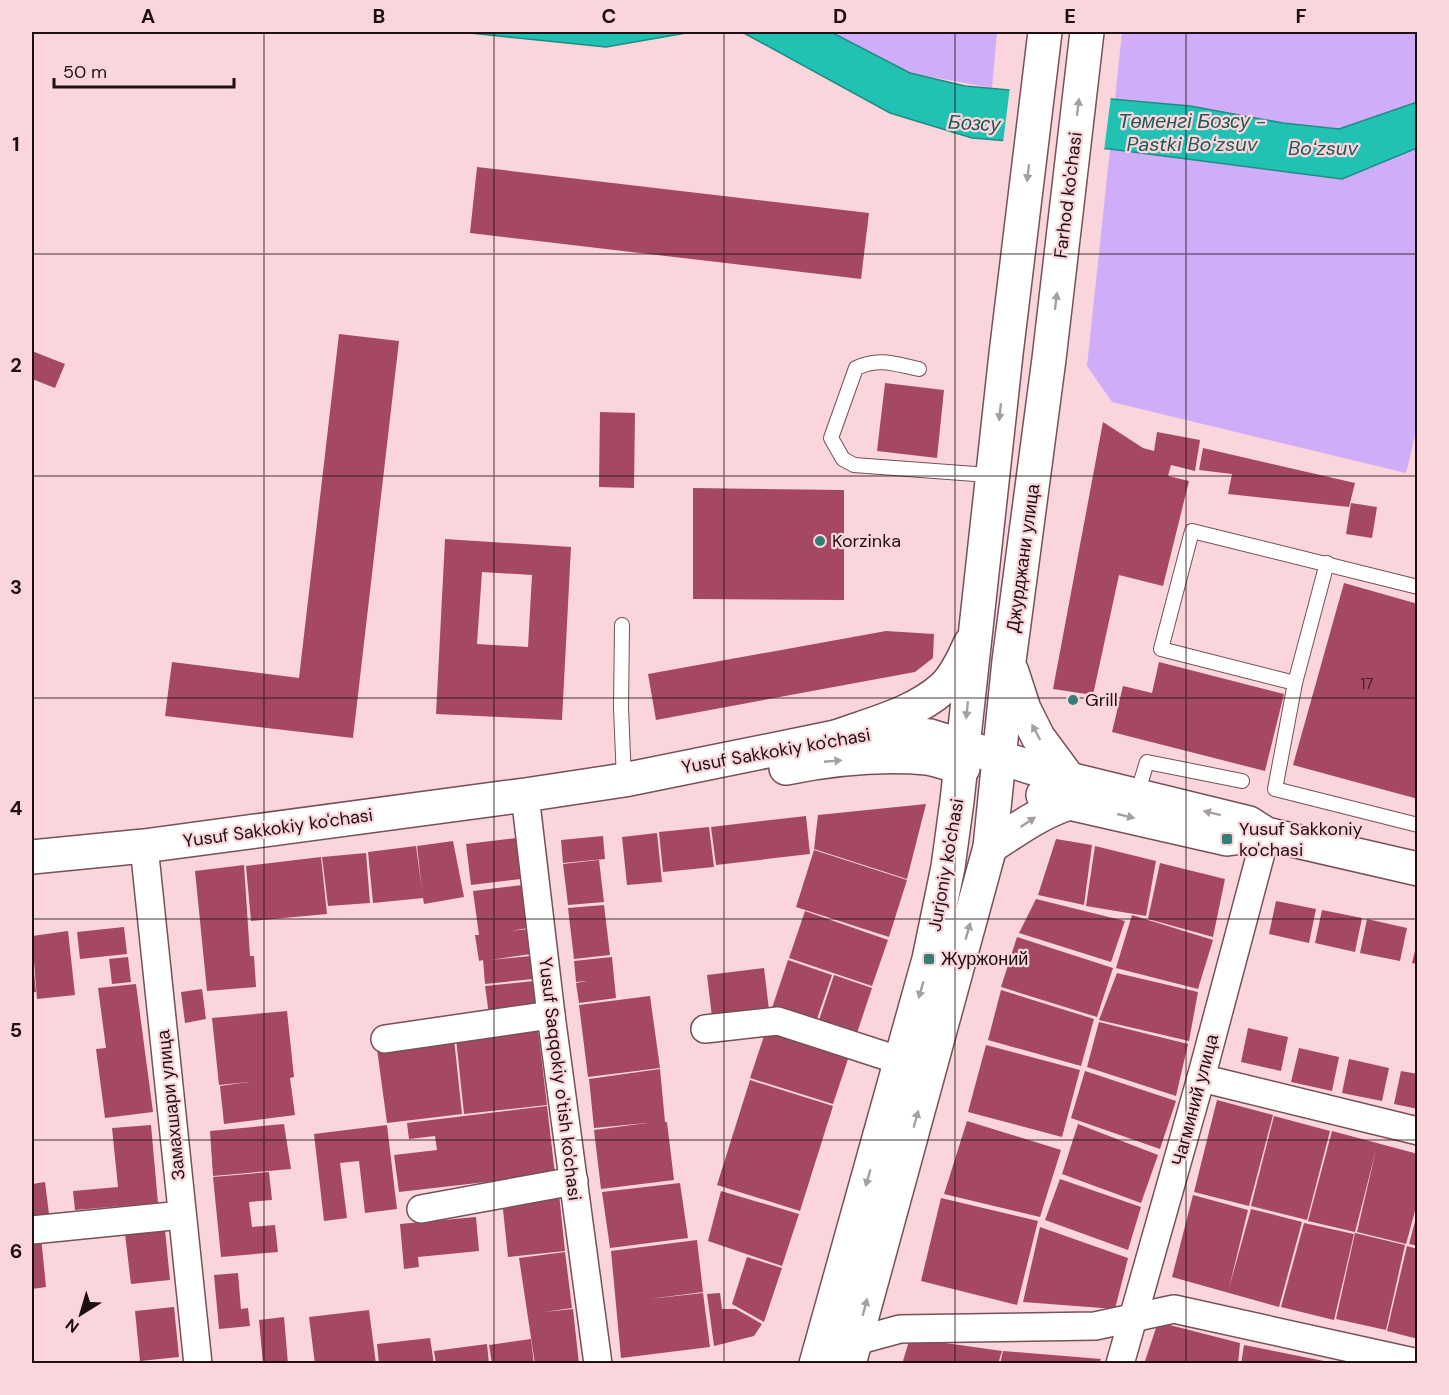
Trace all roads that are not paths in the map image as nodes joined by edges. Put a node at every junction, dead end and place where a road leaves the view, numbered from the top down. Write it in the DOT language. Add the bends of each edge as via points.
graph roads {
  1 [pos="1045,32"];
  2 [pos="1087,32"];
  3 [pos="1049,359"];
  4 [pos="919,369"];
  5 [pos="993,477"];
  6 [pos="1328,563"];
  7 [pos="1418,587"];
  8 [pos="622,625"];
  9 [pos="976,632"];
  10 [pos="1009,661"];
  11 [pos="1295,683"];
  12 [pos="836,737"];
  13 [pos="962,757"];
  14 [pos="998,768"];
  15 [pos="624,780"];
  16 [pos="1242,781"];
  17 [pos="1069,791"];
  18 [pos="1137,794"];
  19 [pos="525,795"];
  20 [pos="1418,825"];
  21 [pos="1266,834"];
  22 [pos="144,846"];
  23 [pos="990,847"];
  24 [pos="32,857"];
  25 [pos="1418,869"];
  26 [pos="551,1015"];
  27 [pos="705,1029"];
  28 [pos="385,1039"];
  29 [pos="901,1061"];
  30 [pos="1201,1078"];
  31 [pos="1418,1131"];
  32 [pos="574,1181"];
  33 [pos="421,1209"];
  34 [pos="182,1215"];
  35 [pos="32,1230"];
  36 [pos="1134,1318"];
  37 [pos="852,1352"];
  38 [pos="1360,1357"];
  39 [pos="1418,1363"];
  40 [pos="198,1364"];
  41 [pos="598,1364"];
  42 [pos="816,1364"];
  43 [pos="1120,1364"];
  1 -- 5 [label="main road, Jurjoniy ko'chasi, one-way"];
  3 -- 2 [label="main road, Farhod ko'chasi, one-way"];
  3 -- 10 [label="main road, Джурджани улица"];
  4 -- 5 [label="lane" via="869,362 856,368 831,438 843,459 854,465"];
  5 -- 9 [label="main road, Jurjoniy ko'chasi"];
  6 -- 7 [label="lane"];
  6 -- 11 [label="lane"];
  6 -- 11 [label="lane" via="1192,531 1161,649"];
  8 -- 15 [label="lane"];
  9 -- 12 [label="main road" via="959,667 944,687 927,700"];
  9 -- 13 [label="main road, Jurjoniy ko'chasi, one-way"];
  10 -- 14 [label="main road, Джурджани улица"];
  17 -- 10 [label="main road, one-way" via="1024,709"];
  11 -- 20 [label="lane" via="1275,789"];
  12 -- 13 [label="main road, Yusuf Sakkokiy ko'chasi" via="884,732 930,736"];
  12 -- 15 [label="main road, Yusuf Sakkokiy ko'chasi"];
  13 -- 14 [label="main road, Yusuf Sakkokiy ko'chasi"];
  19 -- 13 [label="main road, Yusuf Sakkokiy ko'chasi, one-way" via="650,793 810,763"];
  13 -- 29 [label="main road, Jurjoniy ko'chasi, one-way" via="948,867 930,959"];
  14 -- 17 [label="main road, Yusuf Sakkokiy ko'chasi"];
  14 -- 23 [label="main road, Jurjoniy ko'chasi"];
  15 -- 19 [label="main road, Yusuf Sakkokiy ko'chasi"];
  16 -- 18 [label="lane" via="1148,762"];
  17 -- 18 [label="main road, Yusuf Sakkokiy ko'chasi"];
  17 -- 21 [label="main road, Yusuf Sakkokiy ko'chasi, one-way" via="1227,839"];
  23 -- 17 [label="main road, one-way" via="1049,810"];
  21 -- 18 [label="main road, Yusuf Sakkokiy ko'chasi, one-way" via="1249,823"];
  19 -- 22 [label="main road, Yusuf Sakkokiy ko'chasi"];
  19 -- 26 [label="street, Yusuf Saqqokiy o'tish ko'chasi"];
  21 -- 25 [label="main road, Yusuf Sakkokiy ko'chasi"];
  21 -- 30 [label="street, Чагминий улица"];
  22 -- 24 [label="main road, Yusuf Sakkokiy ko'chasi"];
  22 -- 34 [label="street, Замахшари улица"];
  37 -- 23 [label="main road, Jurjoniy ko'chasi, one-way"];
  26 -- 28 [label="street"];
  26 -- 32 [label="street, Yusuf Saqqokiy o'tish ko'chasi"];
  27 -- 29 [label="street" via="778,1022"];
  29 -- 42 [label="main road, Jurjoniy ko'chasi, one-way"];
  30 -- 31 [label="street"];
  30 -- 36 [label="street, Чагминий улица"];
  32 -- 33 [label="street"];
  32 -- 41 [label="street, Yusuf Saqqokiy o'tish ko'chasi"];
  34 -- 35 [label="street"];
  34 -- 40 [label="street, Замахшари улица"];
  36 -- 37 [label="street" via="1095,1326 900,1329"];
  36 -- 38 [label="street" via="1174,1309"];
  36 -- 43 [label="street, Чагминий улица"];
  38 -- 39 [label="street"];
}
